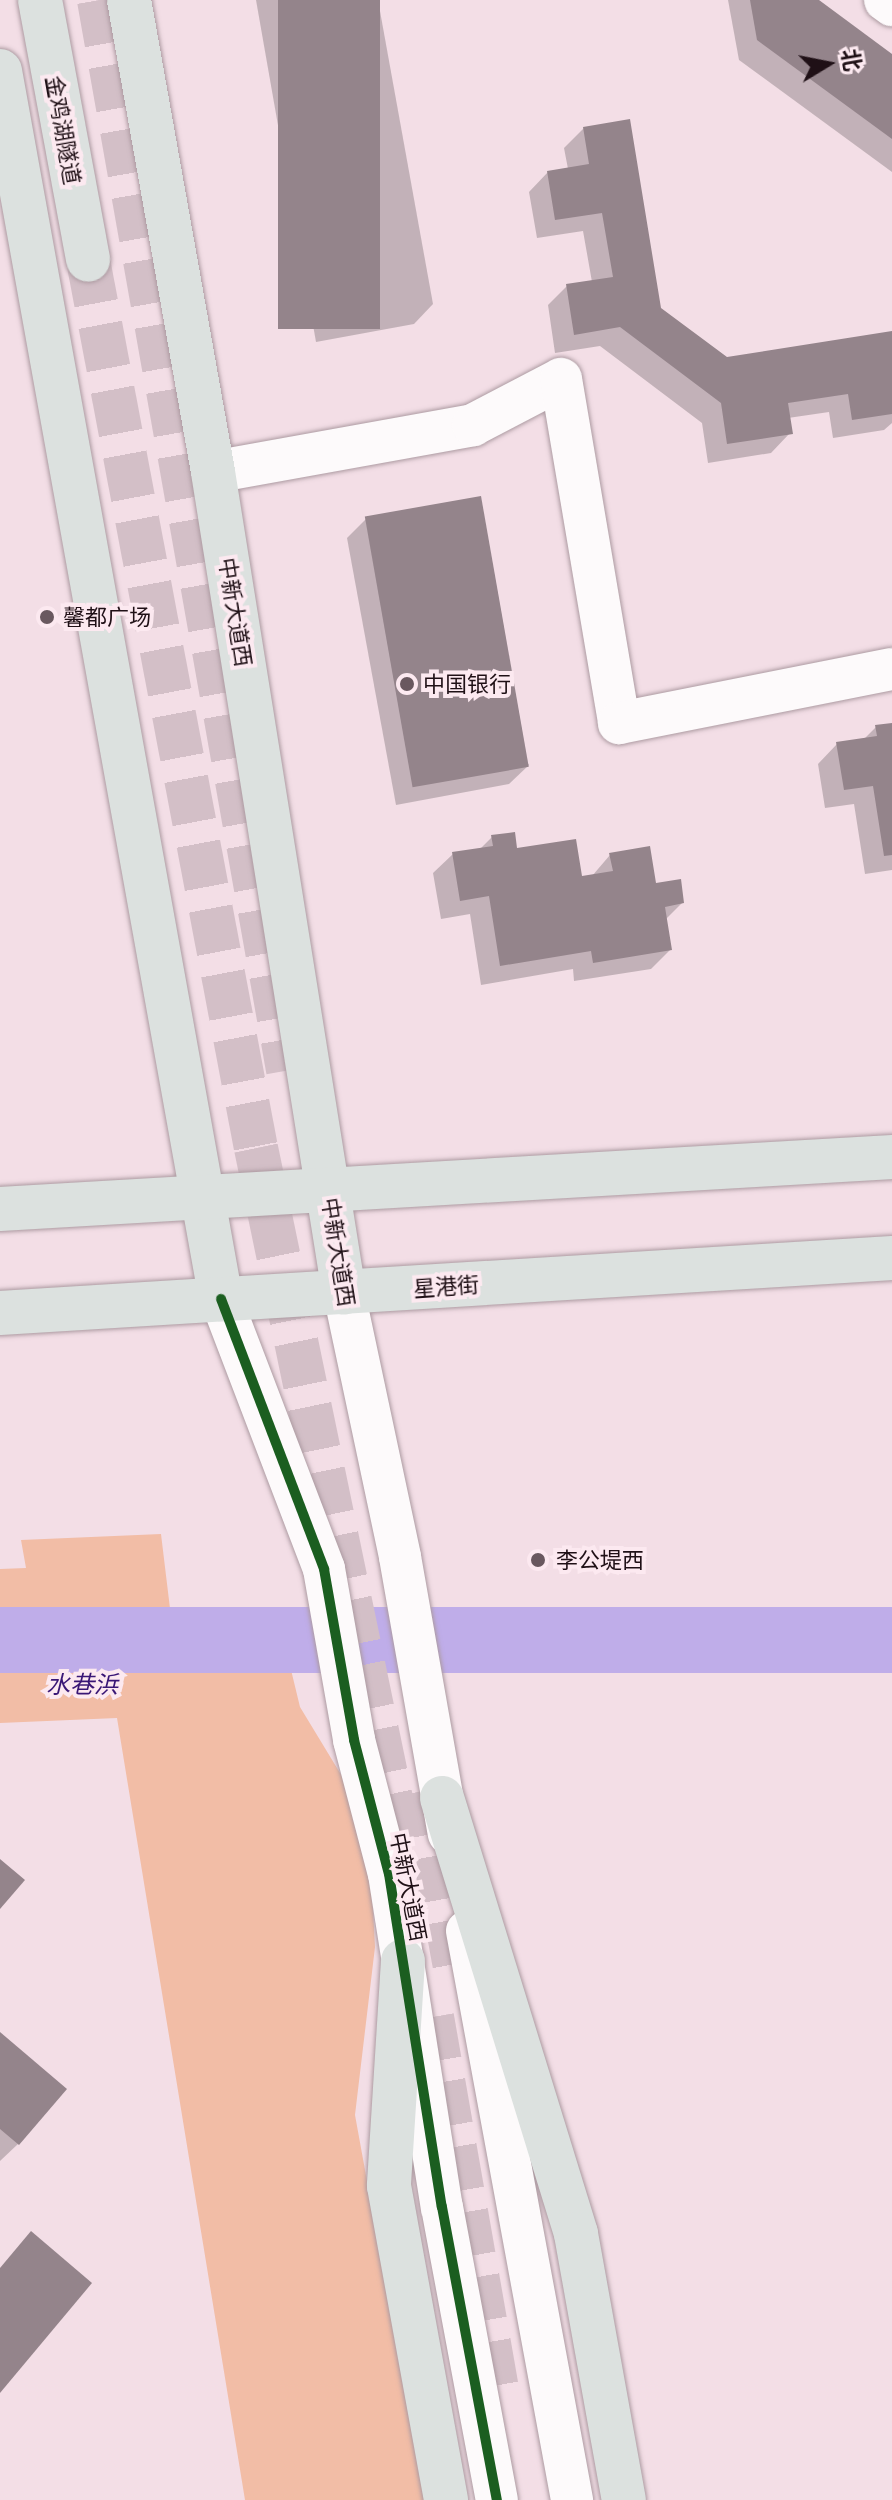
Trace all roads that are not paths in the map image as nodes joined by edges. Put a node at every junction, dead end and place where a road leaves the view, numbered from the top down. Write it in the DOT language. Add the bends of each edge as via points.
graph roads {
  1 [pos="40,0"];
  2 [pos="129,0"];
  3 [pos="885,0"];
  4 [pos="892,5"];
  5 [pos="0,71"];
  6 [pos="88,260"];
  7 [pos="213,472"];
  8 [pos="892,669"];
  9 [pos="892,1157"];
  10 [pos="329,1190"];
  11 [pos="204,1197"];
  12 [pos="0,1209"];
  13 [pos="892,1258"];
  14 [pos="344,1293"];
  15 [pos="221,1299"];
  16 [pos="0,1313"];
  17 [pos="442,1798"];
  18 [pos="403,1961"];
  19 [pos="446,2500"];
  20 [pos="497,2500"];
  21 [pos="572,2500"];
  22 [pos="624,2500"];
  1 -- 6 [label="main road, 金鸡湖隧道"];
  2 -- 7 [label="main road, 中新大道西"];
  3 -- 4 [label="street"];
  5 -- 11 [label="main road, 中新大道西"];
  7 -- 8 [label="street" via="473,425 561,379 619,723"];
  7 -- 10 [label="main road, 中新大道西"];
  9 -- 10 [label="main road"];
  10 -- 11 [label="main road"];
  10 -- 14 [label="main road, 中新大道西"];
  11 -- 12 [label="main road"];
  11 -- 15 [label="main road, 中新大道西"];
  13 -- 14 [label="main road, 星港街"];
  14 -- 15 [label="main road, 星港街"];
  14 -- 17 [label="street, 中新大道西" via="400,1557"];
  15 -- 16 [label="main road, 星港街"];
  15 -- 18 [label="street, 中新大道西" via="324,1569 354,1740 389,1874"];
  17 -- 21 [label="street, 中新大道西"];
  17 -- 22 [label="main road" via="576,2234"];
  18 -- 19 [label="main road" via="389,2186"];
  18 -- 20 [label="street, 中新大道西"];
}
